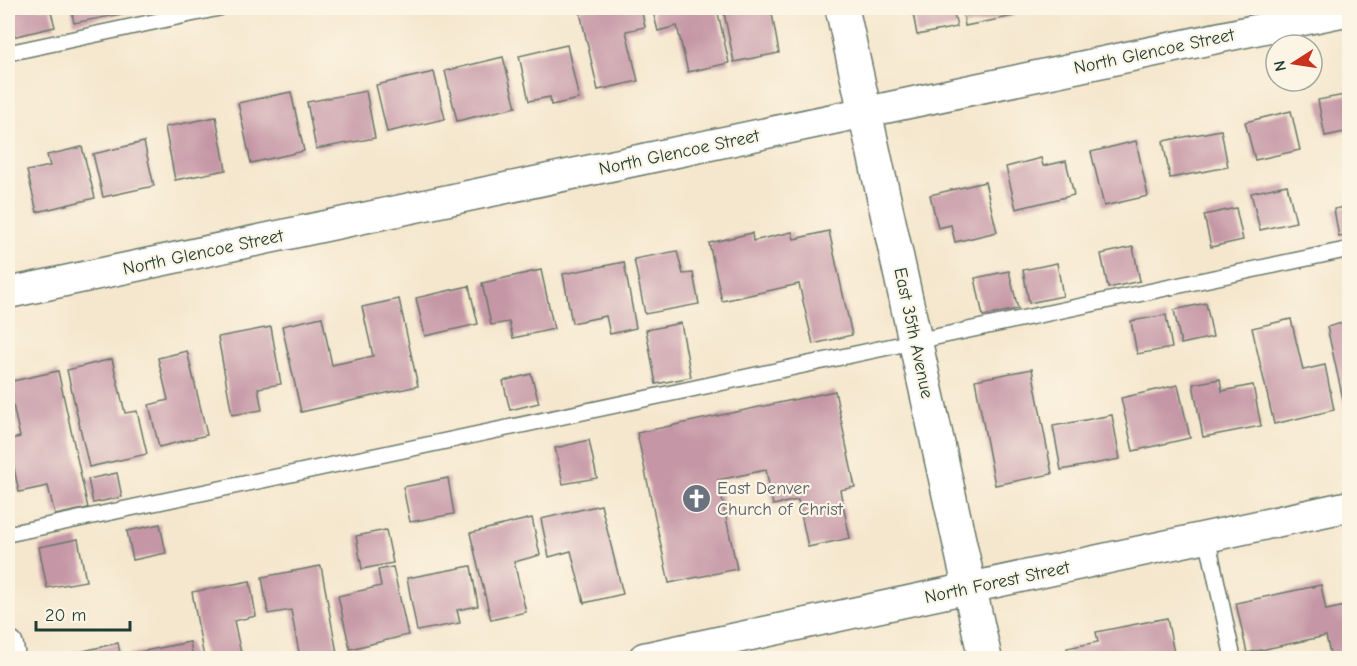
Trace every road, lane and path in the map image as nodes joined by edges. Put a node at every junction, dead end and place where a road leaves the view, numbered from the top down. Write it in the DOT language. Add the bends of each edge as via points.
graph roads {
  1 [pos="219,8"];
  2 [pos="842,8"];
  3 [pos="1350,10"];
  4 [pos="8,53"];
  5 [pos="865,113"];
  6 [pos="1350,249"];
  7 [pos="8,293"];
  8 [pos="916,342"];
  9 [pos="1350,506"];
  10 [pos="8,534"];
  11 [pos="1207,537"];
  12 [pos="970,588"];
  13 [pos="8,646"];
  14 [pos="10,658"];
  15 [pos="644,658"];
  16 [pos="985,658"];
  17 [pos="1233,658"];
  1 -- 4 [label="lane"];
  2 -- 5 [label="street, East 35th Avenue"];
  3 -- 5 [label="street, North Glencoe Street"];
  5 -- 7 [label="street, North Glencoe Street"];
  5 -- 8 [label="street, East 35th Avenue"];
  6 -- 8 [label="lane"];
  8 -- 10 [label="lane"];
  8 -- 12 [label="street, East 35th Avenue"];
  9 -- 11 [label="street, North Forest Street"];
  11 -- 12 [label="street, North Forest Street"];
  11 -- 17 [label="lane"];
  12 -- 15 [label="street, North Forest Street"];
  12 -- 16 [label="street, East 35th Avenue"];
  13 -- 14 [label="street"];
}
